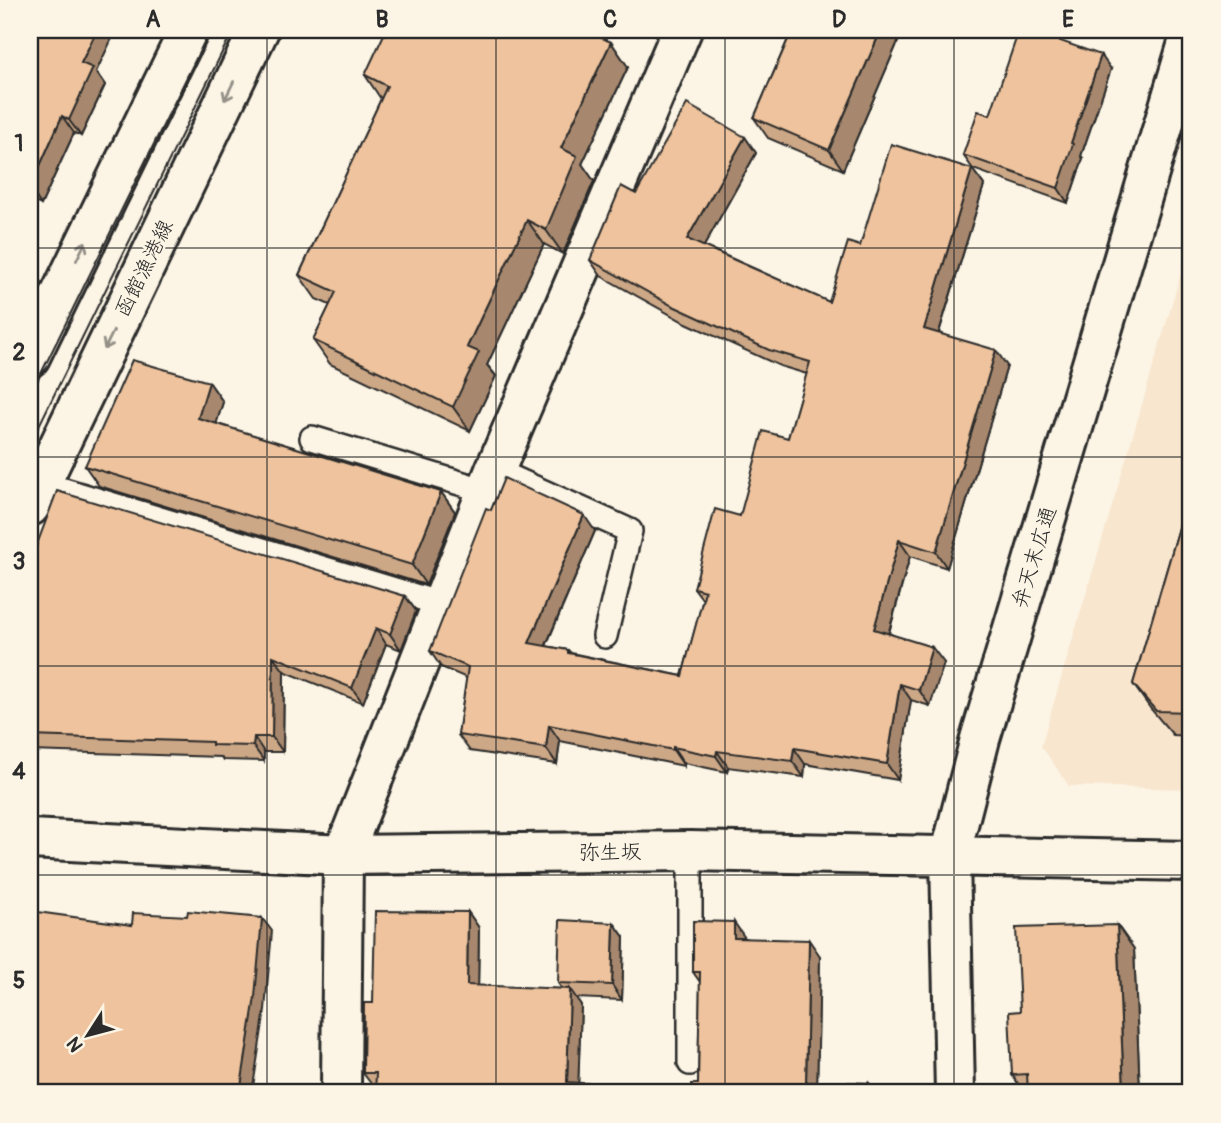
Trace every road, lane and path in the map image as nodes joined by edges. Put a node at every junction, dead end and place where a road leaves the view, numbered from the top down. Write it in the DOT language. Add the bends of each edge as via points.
graph roads {
  1 [pos="189,30"];
  2 [pos="259,30"];
  3 [pos="682,30"];
  4 [pos="1191,33"];
  5 [pos="30,357"];
  6 [pos="312,438"];
  7 [pos="491,480"];
  8 [pos="64,490"];
  9 [pos="30,506"];
  10 [pos="441,604"];
  11 [pos="605,636"];
  12 [pos="30,839"];
  13 [pos="690,851"];
  14 [pos="343,855"];
  15 [pos="950,856"];
  16 [pos="1191,861"];
  17 [pos="690,1063"];
  18 [pos="341,1093"];
  19 [pos="955,1093"];
  5 -- 1 [label="street, one-way"];
  2 -- 9 [label="street, 函館漁港線, one-way"];
  3 -- 7 [label="street"];
  4 -- 15 [label="street, 弁天末広通" via="984,726"];
  6 -- 7 [label="lane"];
  7 -- 10 [label="street"];
  7 -- 11 [label="lane" via="630,531"];
  8 -- 10 [label="lane"];
  10 -- 14 [label="street"];
  12 -- 14 [label="street, 弥生坂"];
  13 -- 14 [label="street, 弥生坂"];
  13 -- 15 [label="street, 弥生坂"];
  13 -- 17 [label="lane"];
  14 -- 18 [label="street"];
  15 -- 16 [label="street, 弥生坂"];
  15 -- 19 [label="street, 弁天末広通"];
}
